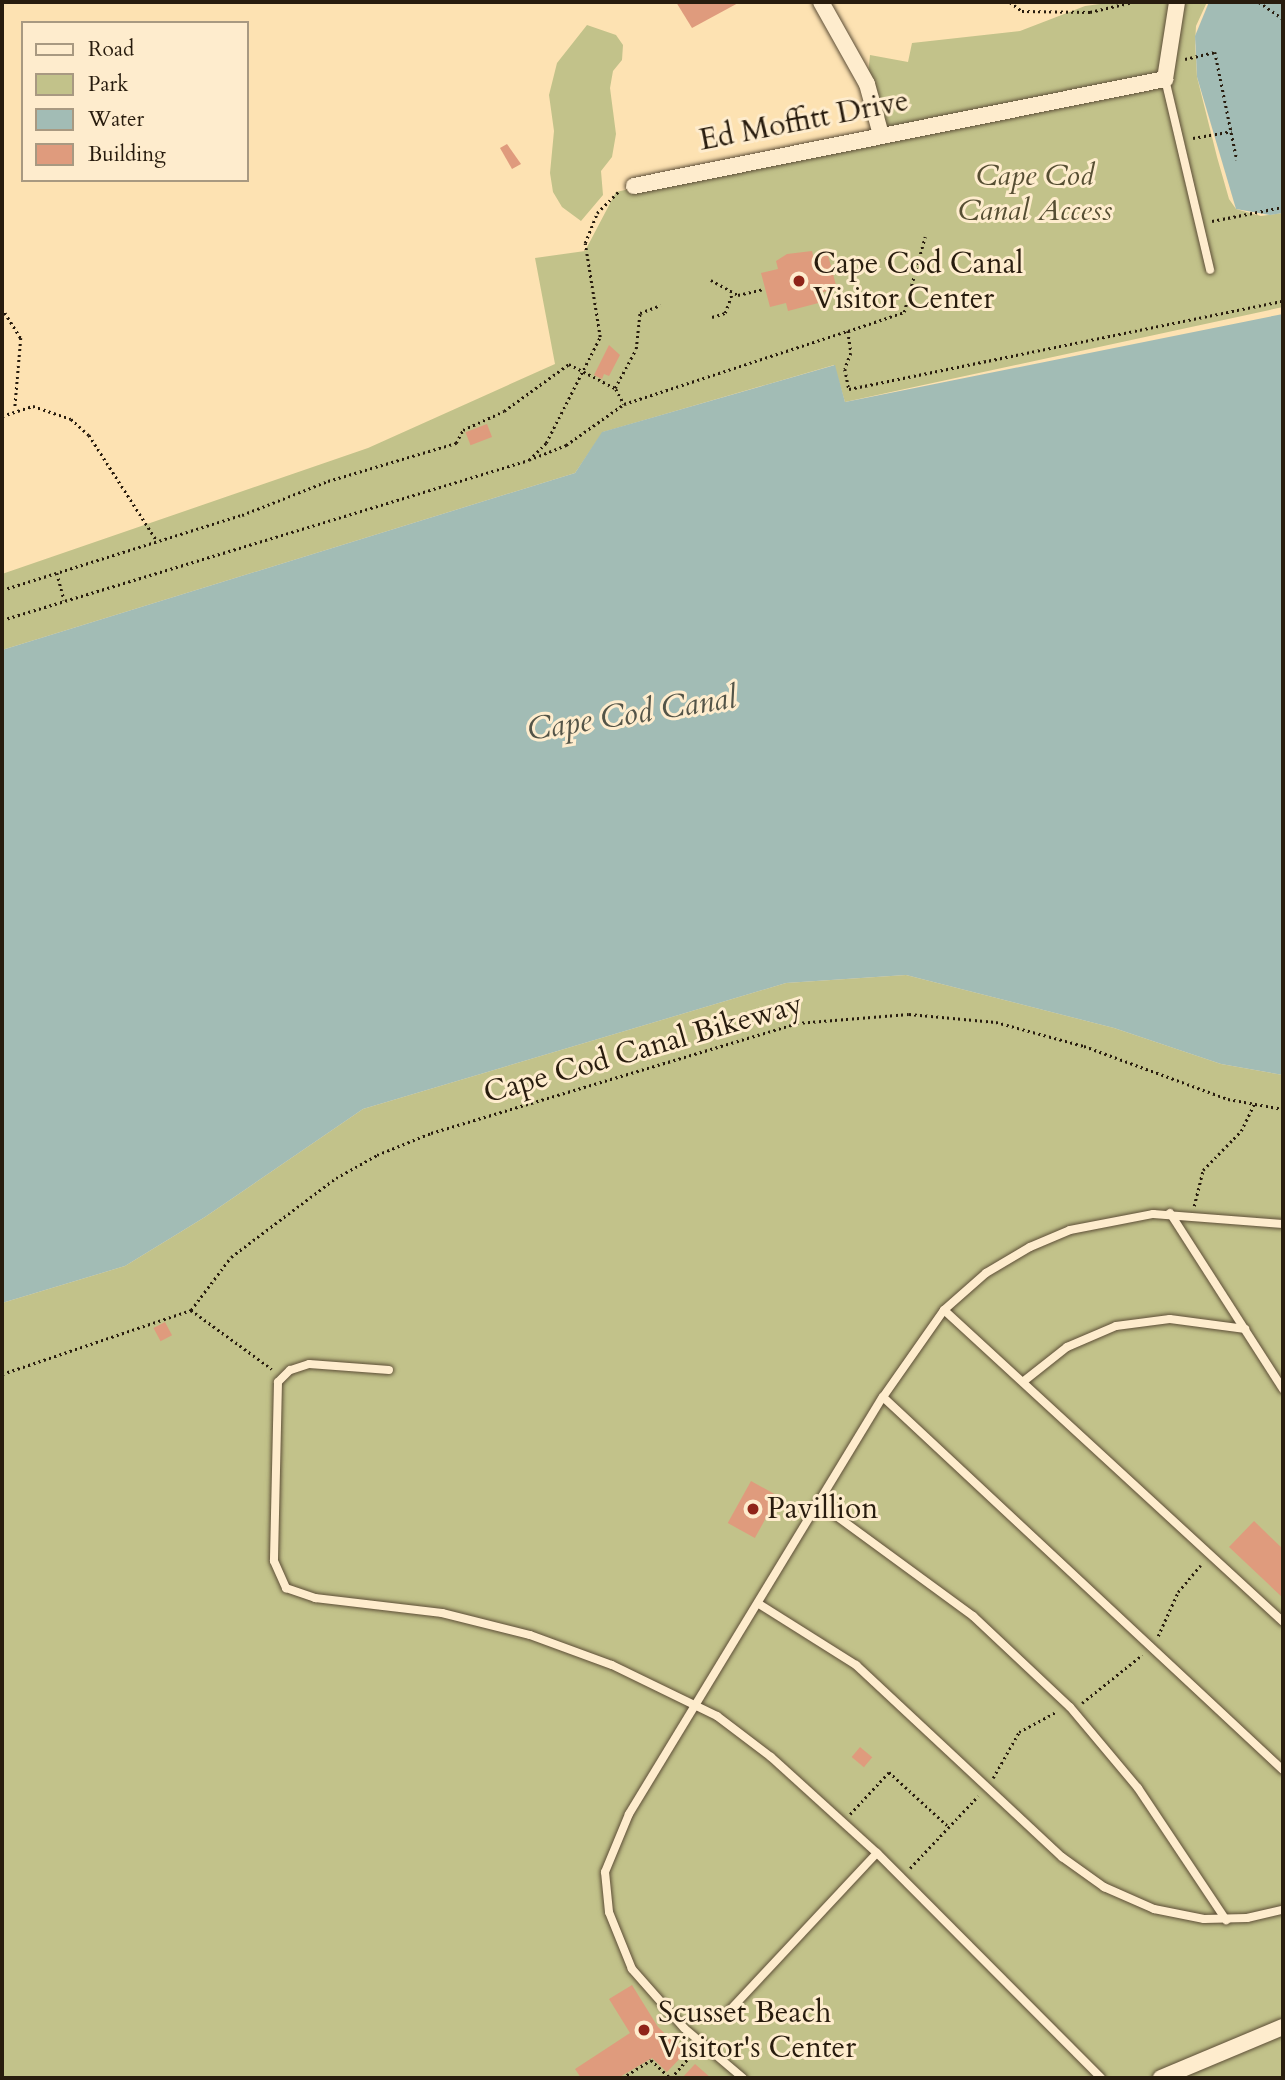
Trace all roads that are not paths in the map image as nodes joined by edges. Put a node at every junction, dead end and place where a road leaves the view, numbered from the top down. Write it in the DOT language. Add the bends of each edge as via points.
graph roads {
  1 [pos="821,2"];
  2 [pos="1177,2"];
  3 [pos="1165,79"];
  4 [pos="881,135"];
  5 [pos="634,186"];
  6 [pos="1210,270"];
  7 [pos="1170,1213"];
  8 [pos="1283,1224"];
  9 [pos="944,1310"];
  10 [pos="1245,1329"];
  11 [pos="389,1370"];
  12 [pos="1024,1381"];
  13 [pos="1283,1389"];
  14 [pos="883,1397"];
  15 [pos="820,1504"];
  16 [pos="759,1604"];
  17 [pos="1283,1622"];
  18 [pos="696,1704"];
  19 [pos="1283,1770"];
  20 [pos="877,1853"];
  21 [pos="1283,1910"];
  22 [pos="1227,1920"];
  23 [pos="729,2011"];
  24 [pos="1283,2027"];
  25 [pos="743,2078"];
  26 [pos="1101,2078"];
  27 [pos="1161,2078"];
  1 -- 4 [label="street" via="867,84"];
  2 -- 3 [label="street"];
  3 -- 4 [label="street, Ed Moffitt Drive"];
  3 -- 6 [label="lane"];
  4 -- 5 [label="street, Ed Moffitt Drive"];
  7 -- 8 [label="lane"];
  7 -- 9 [label="lane" via="1094,1224 1030,1247 979,1279"];
  7 -- 10 [label="lane"];
  9 -- 12 [label="lane"];
  9 -- 14 [label="lane"];
  10 -- 12 [label="lane" via="1170,1319 1116,1326 1067,1347"];
  10 -- 13 [label="lane"];
  11 -- 18 [label="lane" via="320,1363 281,1376 276,1390 274,1561 286,1588 314,1598 367,1602 487,1623 601,1660"];
  12 -- 17 [label="lane"];
  14 -- 15 [label="lane"];
  14 -- 19 [label="lane"];
  15 -- 16 [label="lane"];
  15 -- 22 [label="lane" via="972,1616 1070,1707 1138,1788"];
  16 -- 18 [label="lane"];
  16 -- 22 [label="lane" via="836,1650 876,1681 1082,1872 1154,1909"];
  18 -- 20 [label="lane" via="752,1741"];
  18 -- 25 [label="lane" via="619,1834 604,1889 618,1941 632,1969 701,2044"];
  20 -- 23 [label="lane"];
  20 -- 26 [label="lane"];
  21 -- 22 [label="lane"];
  24 -- 27 [label="street"];
}
